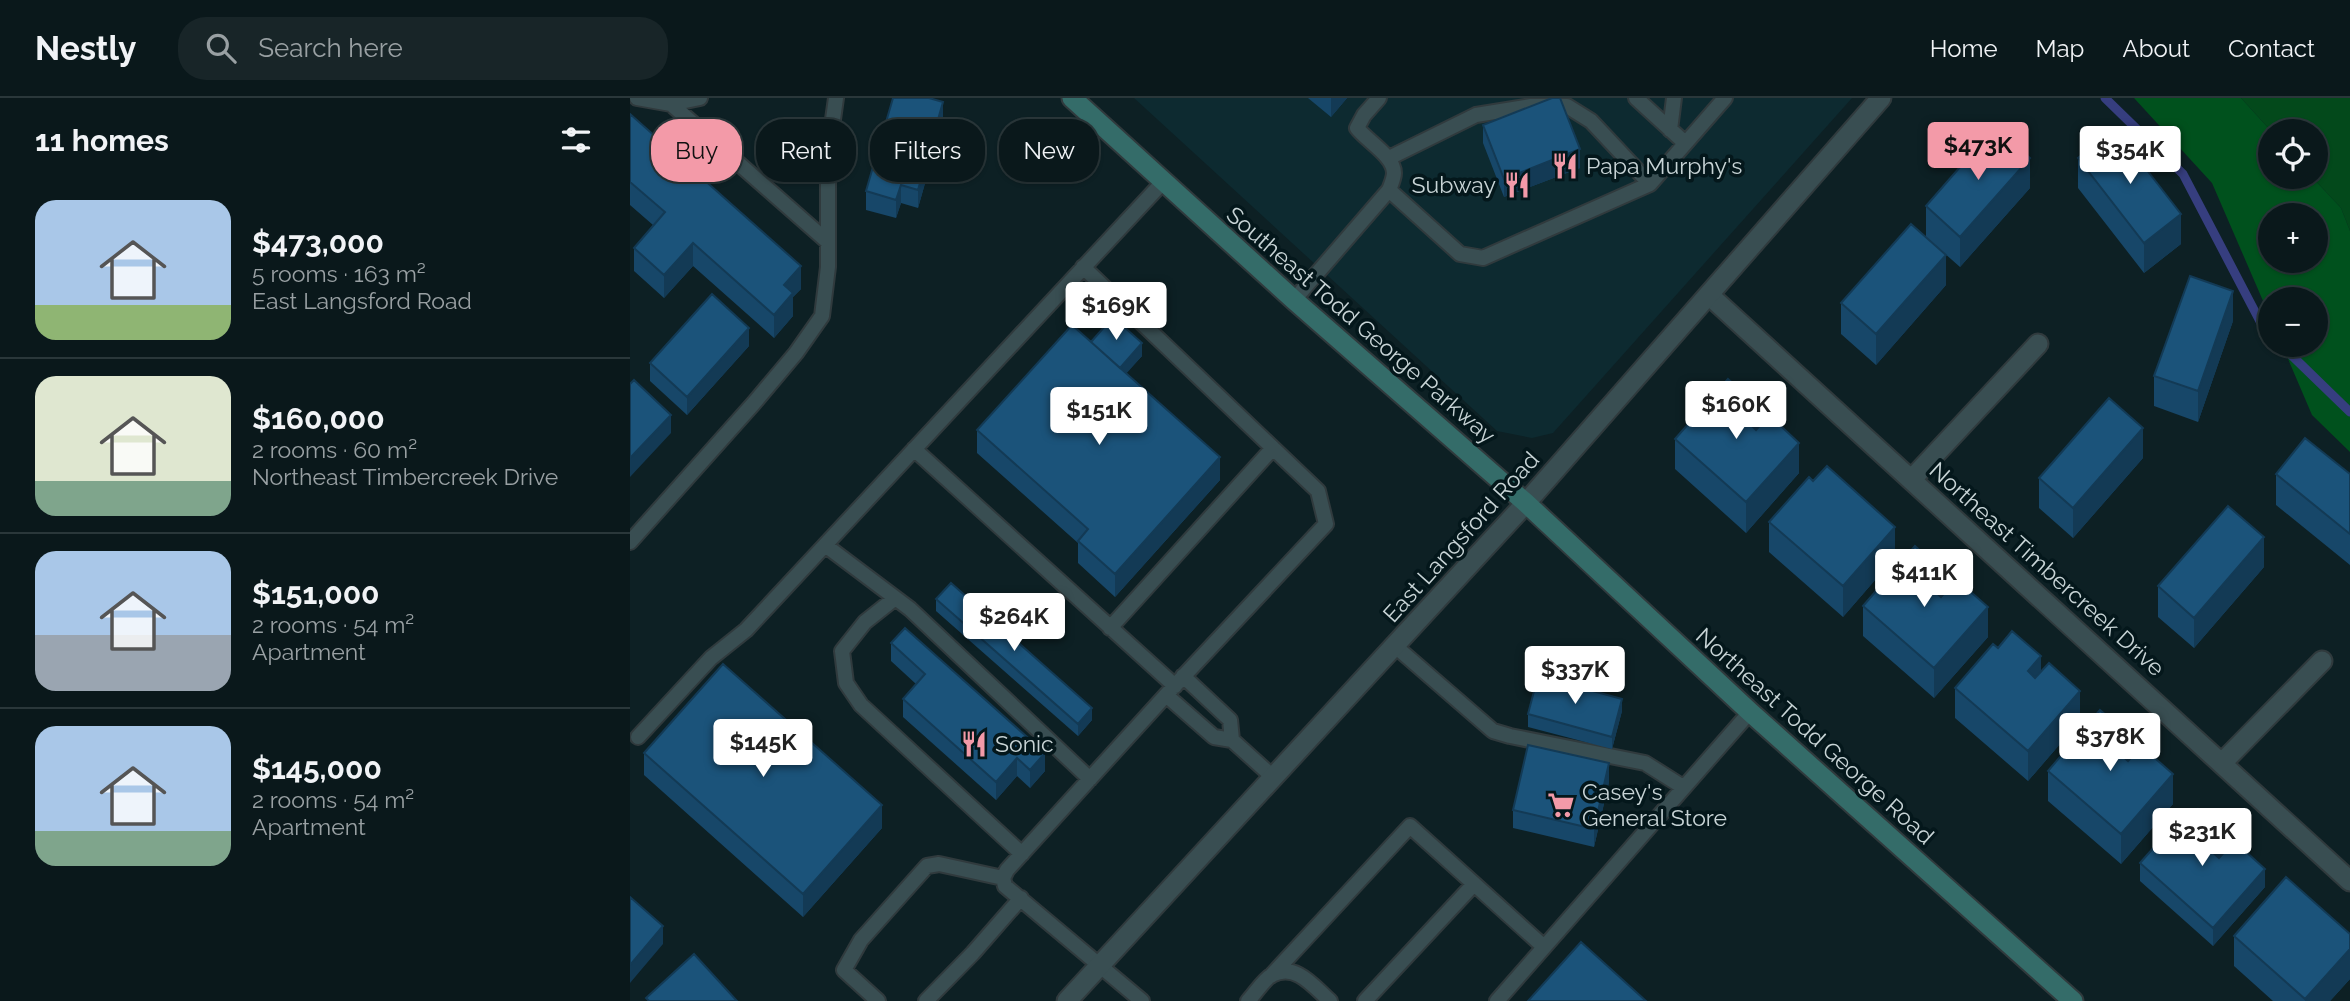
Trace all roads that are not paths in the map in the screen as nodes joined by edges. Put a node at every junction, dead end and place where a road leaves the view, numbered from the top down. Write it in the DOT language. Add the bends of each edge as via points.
graph roads {
  1 [pos="637,98"];
  2 [pos="700,98"];
  3 [pos="836,98"];
  4 [pos="1072,98"];
  5 [pos="1379,98"];
  6 [pos="1636,98"];
  7 [pos="1674,98"];
  8 [pos="1725,98"];
  9 [pos="1881,98"];
  10 [pos="671,104"];
  11 [pos="1670,130"];
  12 [pos="1685,142"];
  13 [pos="1389,158"];
  14 [pos="1163,181"];
  15 [pos="1650,184"];
  16 [pos="1390,190"];
  17 [pos="828,242"];
  18 [pos="1083,267"];
  19 [pos="1709,295"];
  20 [pos="1294,300"];
  21 [pos="2038,344"];
  22 [pos="1273,448"];
  23 [pos="914,449"];
  24 [pos="1912,479"];
  25 [pos="1526,503"];
  26 [pos="630,542"];
  27 [pos="825,545"];
  28 [pos="894,599"];
  29 [pos="1110,628"];
  30 [pos="1395,646"];
  31 [pos="2322,661"];
  32 [pos="1175,686"];
  33 [pos="1749,712"];
  34 [pos="638,737"];
  35 [pos="1232,740"];
  36 [pos="2222,763"];
  37 [pos="1273,777"];
  38 [pos="1090,779"];
  39 [pos="1683,787"];
  40 [pos="1022,854"];
  41 [pos="1003,878"];
  42 [pos="2350,881"];
  43 [pos="1474,884"];
  44 [pos="1021,898"];
  45 [pos="1544,947"];
  46 [pos="1100,965"];
  47 [pos="1271,976"];
  48 [pos="878,1001"];
  49 [pos="926,1001"];
  50 [pos="1067,1001"];
  51 [pos="1142,1001"];
  52 [pos="1248,1001"];
  53 [pos="1330,1001"];
  54 [pos="1365,1001"];
  55 [pos="1497,1001"];
  56 [pos="2073,1001"];
  1 -- 10 [label="lane"];
  2 -- 10 [label="lane"];
  3 -- 17 [label="lane" via="828,155"];
  4 -- 14 [label="main road, Southeast Todd George Parkway"];
  5 -- 13 [label="lane" via="1357,128"];
  6 -- 11 [label="lane"];
  7 -- 11 [label="lane"];
  8 -- 12 [label="lane"];
  9 -- 19 [label="street, East Langsford Road"];
  10 -- 17 [label="lane"];
  11 -- 12 [label="lane"];
  12 -- 15 [label="lane"];
  13 -- 15 [label="lane" via="1476,115 1531,106 1567,106 1591,121"];
  13 -- 16 [label="lane" via="1394,171"];
  14 -- 18 [label="lane"];
  14 -- 20 [label="main road, Southeast Todd George Parkway"];
  15 -- 16 [label="lane" via="1483,258 1460,254"];
  16 -- 20 [label="lane"];
  17 -- 26 [label="lane" via="822,316 754,403"];
  18 -- 22 [label="lane"];
  18 -- 23 [label="lane"];
  19 -- 24 [label="street, Northeast Timbercreek Drive"];
  19 -- 25 [label="street, East Langsford Road"];
  20 -- 25 [label="main road, Southeast Todd George Parkway"];
  21 -- 24 [label="street"];
  22 -- 29 [label="lane"];
  22 -- 32 [label="lane" via="1318,491 1326,524"];
  23 -- 27 [label="lane"];
  23 -- 29 [label="lane"];
  24 -- 36 [label="street, Northeast Timbercreek Drive"];
  25 -- 30 [label="street, East Langsford Road"];
  25 -- 33 [label="main road, Northeast Todd George Road"];
  27 -- 28 [label="lane"];
  27 -- 34 [label="lane"];
  28 -- 38 [label="lane"];
  28 -- 40 [label="lane" via="865,622 842,651 846,683 861,705"];
  29 -- 32 [label="lane"];
  30 -- 37 [label="street, East Langsford Road"];
  30 -- 39 [label="lane" via="1493,731 1645,763"];
  31 -- 36 [label="street"];
  32 -- 35 [label="lane" via="1214,737"];
  32 -- 35 [label="lane" via="1230,720"];
  32 -- 38 [label="lane"];
  33 -- 39 [label="lane"];
  33 -- 56 [label="main road, Northeast Todd George Road"];
  35 -- 37 [label="lane"];
  36 -- 42 [label="street, Northeast Timbercreek Drive"];
  37 -- 46 [label="street, East Langsford Road"];
  38 -- 40 [label="lane"];
  39 -- 45 [label="lane"];
  40 -- 41 [label="lane"];
  41 -- 44 [label="lane" via="1005,886"];
  41 -- 48 [label="lane" via="939,864 927,866 861,940 844,970"];
  43 -- 45 [label="lane"];
  43 -- 47 [label="lane" via="1410,826"];
  43 -- 54 [label="lane"];
  44 -- 46 [label="lane"];
  44 -- 49 [label="lane"];
  45 -- 55 [label="lane"];
  46 -- 50 [label="street, East Langsford Road"];
  46 -- 51 [label="lane"];
  47 -- 52 [label="lane"];
  47 -- 53 [label="lane" via="1298,973"];
}
